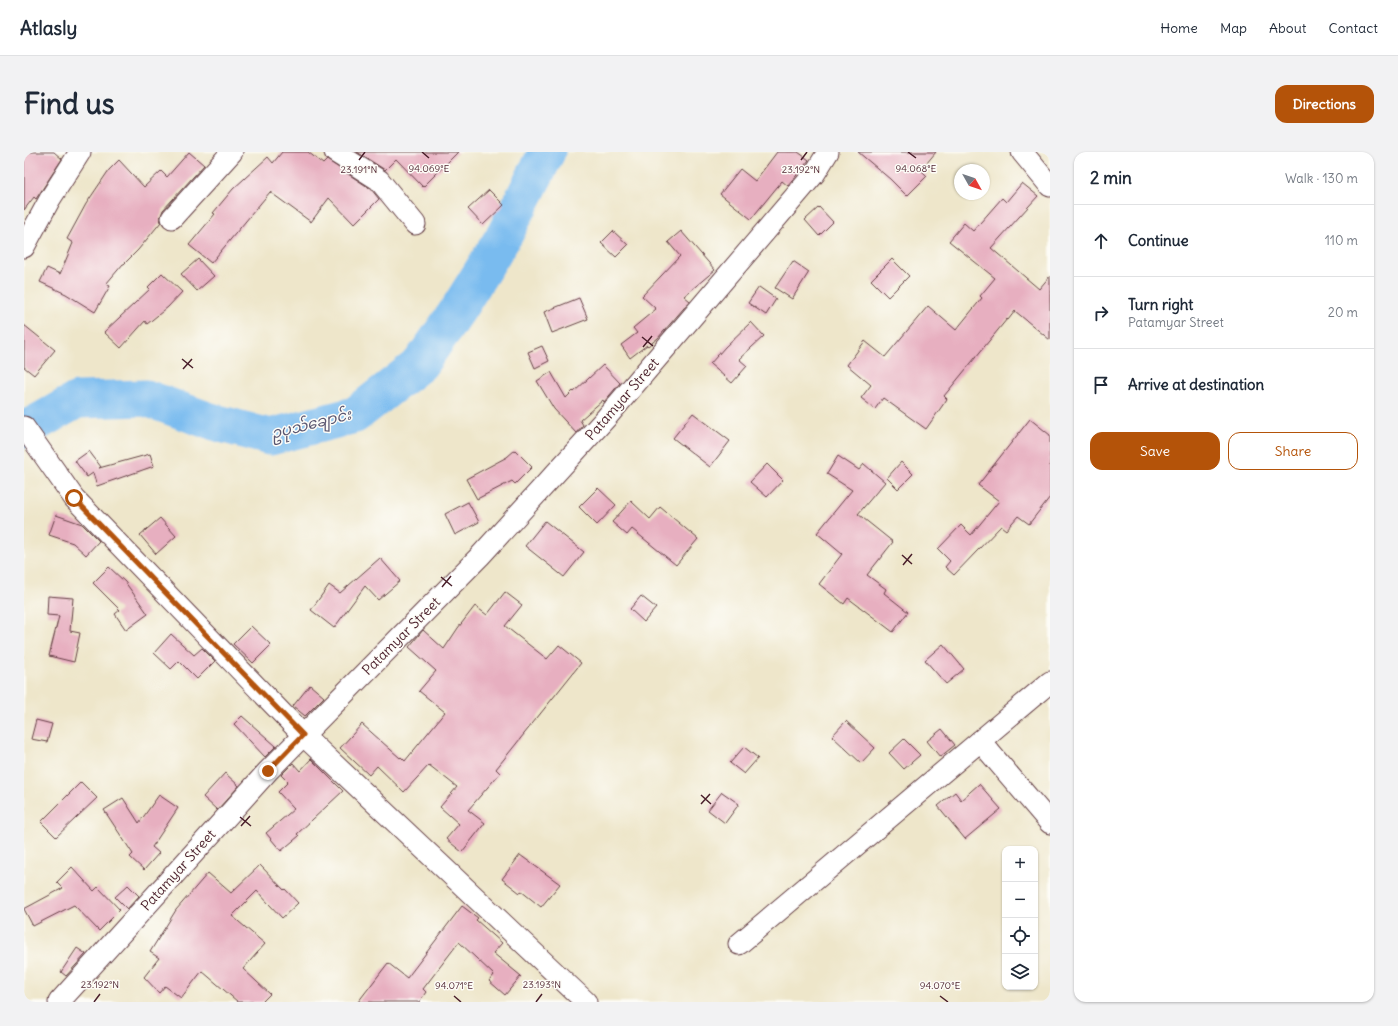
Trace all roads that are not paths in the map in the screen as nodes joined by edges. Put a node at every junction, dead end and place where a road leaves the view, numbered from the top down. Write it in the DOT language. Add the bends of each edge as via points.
graph roads {
  1 [pos="80,152"];
  2 [pos="232,152"];
  3 [pos="336,152"];
  4 [pos="828,152"];
  5 [pos="1022,152"];
  6 [pos="1050,186"];
  7 [pos="172,218"];
  8 [pos="415,224"];
  9 [pos="24,247"];
  10 [pos="24,427"];
  11 [pos="1050,682"];
  12 [pos="303,735"];
  13 [pos="980,741"];
  14 [pos="1050,823"];
  15 [pos="739,944"];
  16 [pos="59,1002"];
  17 [pos="586,1002"];
  1 -- 9 [label="street"];
  2 -- 7 [label="street"];
  3 -- 8 [label="street" via="379,180"];
  4 -- 12 [label="street, Patamyar Street" via="810,179 606,418 480,556"];
  5 -- 6 [label="street"];
  10 -- 12 [label="street" via="74,498"];
  11 -- 13 [label="street"];
  12 -- 16 [label="street, Patamyar Street"];
  12 -- 17 [label="street"];
  13 -- 14 [label="street"];
  13 -- 15 [label="street"];
}
